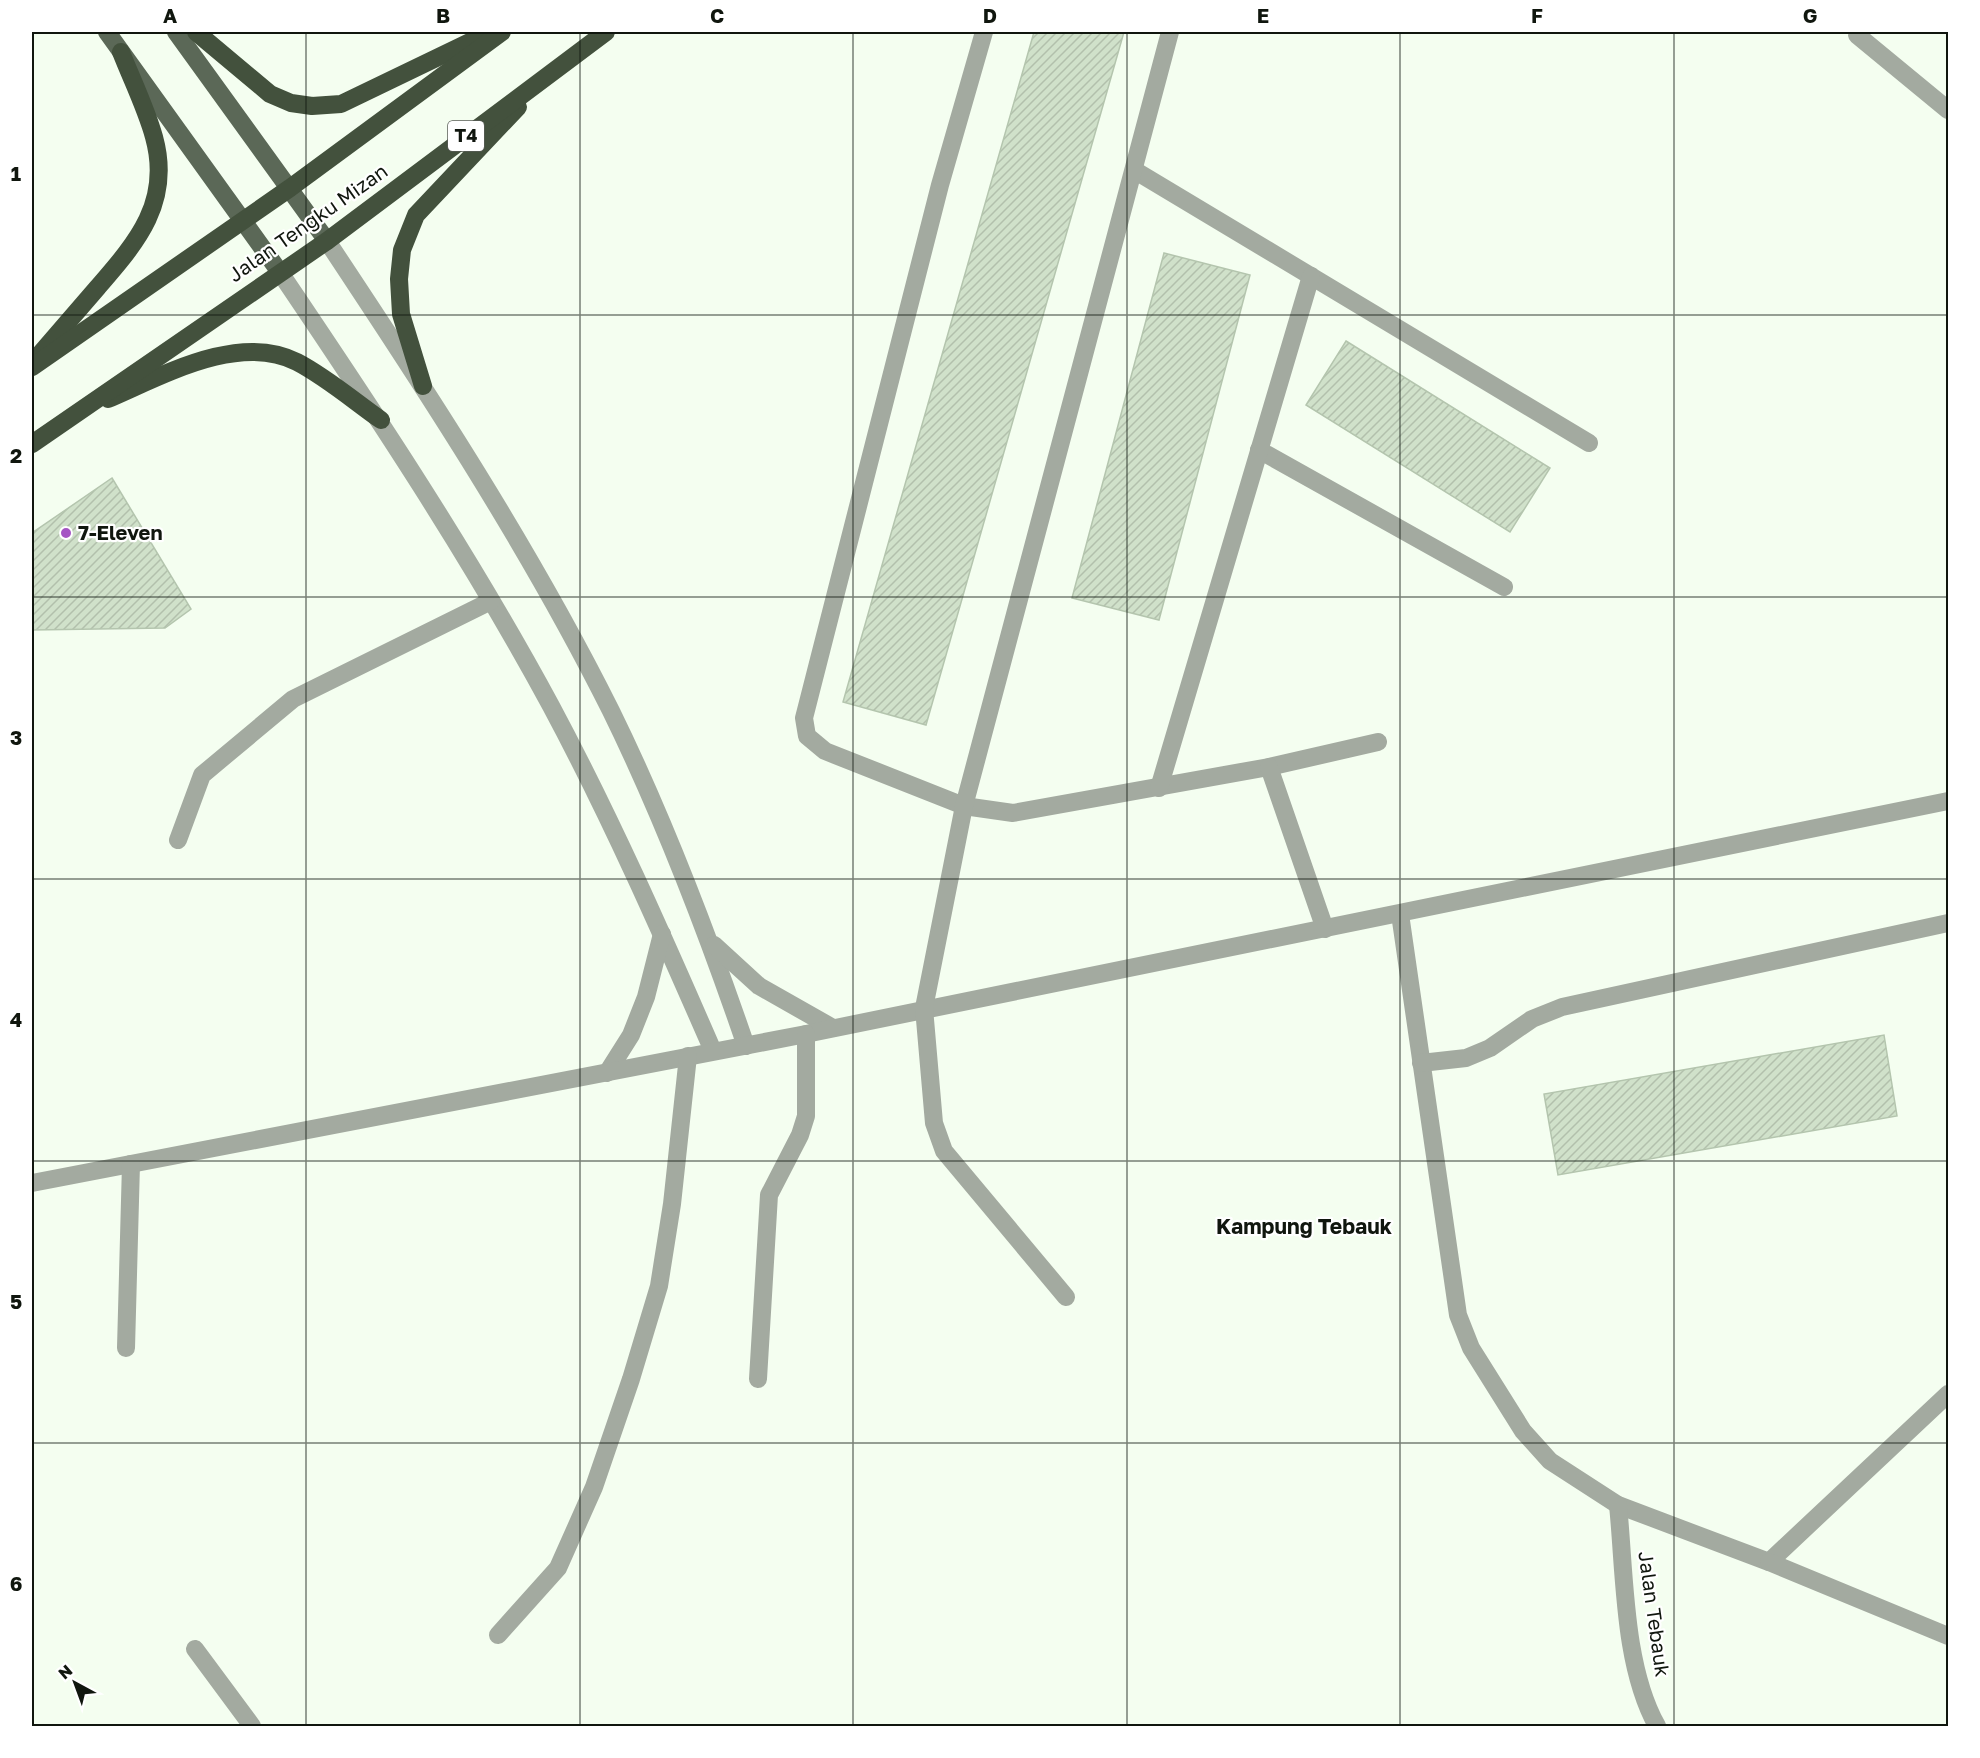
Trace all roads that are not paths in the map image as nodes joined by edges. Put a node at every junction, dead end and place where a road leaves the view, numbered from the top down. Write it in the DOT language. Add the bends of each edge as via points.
graph roads {
  1 [pos="107,32"];
  2 [pos="176,32"];
  3 [pos="196,32"];
  4 [pos="492,32"];
  5 [pos="502,32"];
  6 [pos="606,32"];
  7 [pos="984,32"];
  8 [pos="1170,32"];
  9 [pos="1857,35"];
  10 [pos="122,52"];
  11 [pos="554,69"];
  12 [pos="1948,110"];
  13 [pos="1134,170"];
  14 [pos="290,188"];
  15 [pos="243,220"];
  16 [pos="327,241"];
  17 [pos="279,271"];
  18 [pos="1311,276"];
  19 [pos="32,365"];
  20 [pos="423,386"];
  21 [pos="70,416"];
  22 [pos="381,420"];
  23 [pos="1589,443"];
  24 [pos="32,444"];
  25 [pos="1259,450"];
  26 [pos="1504,587"];
  27 [pos="491,601"];
  28 [pos="1378,742"];
  29 [pos="1269,767"];
  30 [pos="1159,788"];
  31 [pos="1948,801"];
  32 [pos="964,806"];
  33 [pos="178,840"];
  34 [pos="1400,914"];
  35 [pos="1948,923"];
  36 [pos="1325,929"];
  37 [pos="662,934"];
  38 [pos="710,942"];
  39 [pos="924,1008"];
  40 [pos="833,1028"];
  41 [pos="806,1034"];
  42 [pos="746,1046"];
  43 [pos="713,1051"];
  44 [pos="688,1056"];
  45 [pos="1421,1063"];
  46 [pos="607,1073"];
  47 [pos="131,1164"];
  48 [pos="32,1183"];
  49 [pos="1066,1297"];
  50 [pos="126,1348"];
  51 [pos="758,1379"];
  52 [pos="1948,1394"];
  53 [pos="1618,1505"];
  54 [pos="1769,1562"];
  55 [pos="498,1635"];
  56 [pos="1948,1636"];
  57 [pos="195,1649"];
  58 [pos="252,1726"];
  59 [pos="1657,1726"];
  1 -- 10 [label="main road"];
  2 -- 14 [label="main road"];
  3 -- 4 [label="highway" via="270,94 312,106 341,104"];
  5 -- 14 [label="highway, Jalan Tengku Mizan"];
  6 -- 11 [label="highway, Jalan Tengku Mizan / T4"];
  7 -- 32 [label="street" via="940,185 804,718 807,735 825,751"];
  8 -- 13 [label="street"];
  9 -- 12 [label="street"];
  10 -- 15 [label="main road"];
  10 -- 19 [label="highway" via="154,138 159,177 155,199 135,244"];
  11 -- 16 [label="highway, Jalan Tengku Mizan / T4"];
  11 -- 20 [label="highway" via="416,215 402,250 399,279 401,314"];
  13 -- 18 [label="street"];
  13 -- 32 [label="street"];
  14 -- 15 [label="highway, Jalan Tengku Mizan"];
  14 -- 16 [label="main road"];
  15 -- 17 [label="main road"];
  15 -- 19 [label="highway, Jalan Tengku Mizan"];
  16 -- 17 [label="highway, Jalan Tengku Mizan / T4"];
  16 -- 20 [label="street"];
  17 -- 21 [label="highway, Jalan Tengku Mizan / T4"];
  17 -- 22 [label="street"];
  18 -- 23 [label="street"];
  18 -- 25 [label="street"];
  20 -- 38 [label="street" via="551,596 611,711"];
  21 -- 22 [label="highway" via="196,361 260,350 296,362"];
  21 -- 24 [label="highway, Jalan Tengku Mizan / T4"];
  22 -- 27 [label="street"];
  25 -- 26 [label="street"];
  25 -- 30 [label="street"];
  27 -- 33 [label="street" via="293,699 202,775"];
  27 -- 37 [label="street" via="622,846"];
  28 -- 29 [label="street"];
  29 -- 30 [label="street"];
  29 -- 36 [label="street"];
  30 -- 32 [label="street" via="1013,813"];
  31 -- 34 [label="street"];
  32 -- 39 [label="street"];
  34 -- 36 [label="street"];
  34 -- 45 [label="street"];
  35 -- 45 [label="street" via="1562,1007 1532,1019 1490,1048 1466,1058"];
  36 -- 39 [label="street"];
  37 -- 43 [label="street"];
  37 -- 46 [label="street" via="635,1025"];
  38 -- 40 [label="street" via="759,986"];
  38 -- 42 [label="street"];
  39 -- 40 [label="street"];
  39 -- 49 [label="street" via="934,1124 944,1151"];
  40 -- 41 [label="street"];
  41 -- 42 [label="street"];
  41 -- 51 [label="street" via="806,1116 769,1195"];
  42 -- 43 [label="street"];
  43 -- 44 [label="street"];
  44 -- 46 [label="street"];
  44 -- 55 [label="street" via="659,1286 631,1379 594,1487 558,1568"];
  45 -- 53 [label="street" via="1458,1315 1471,1348 1523,1431 1550,1461"];
  46 -- 47 [label="street"];
  47 -- 48 [label="street"];
  47 -- 50 [label="street"];
  52 -- 54 [label="street"];
  53 -- 54 [label="street"];
  53 -- 59 [label="street, Jalan Tebauk" via="1632,1642 1640,1686"];
  54 -- 56 [label="street"];
  57 -- 58 [label="street"];
}
